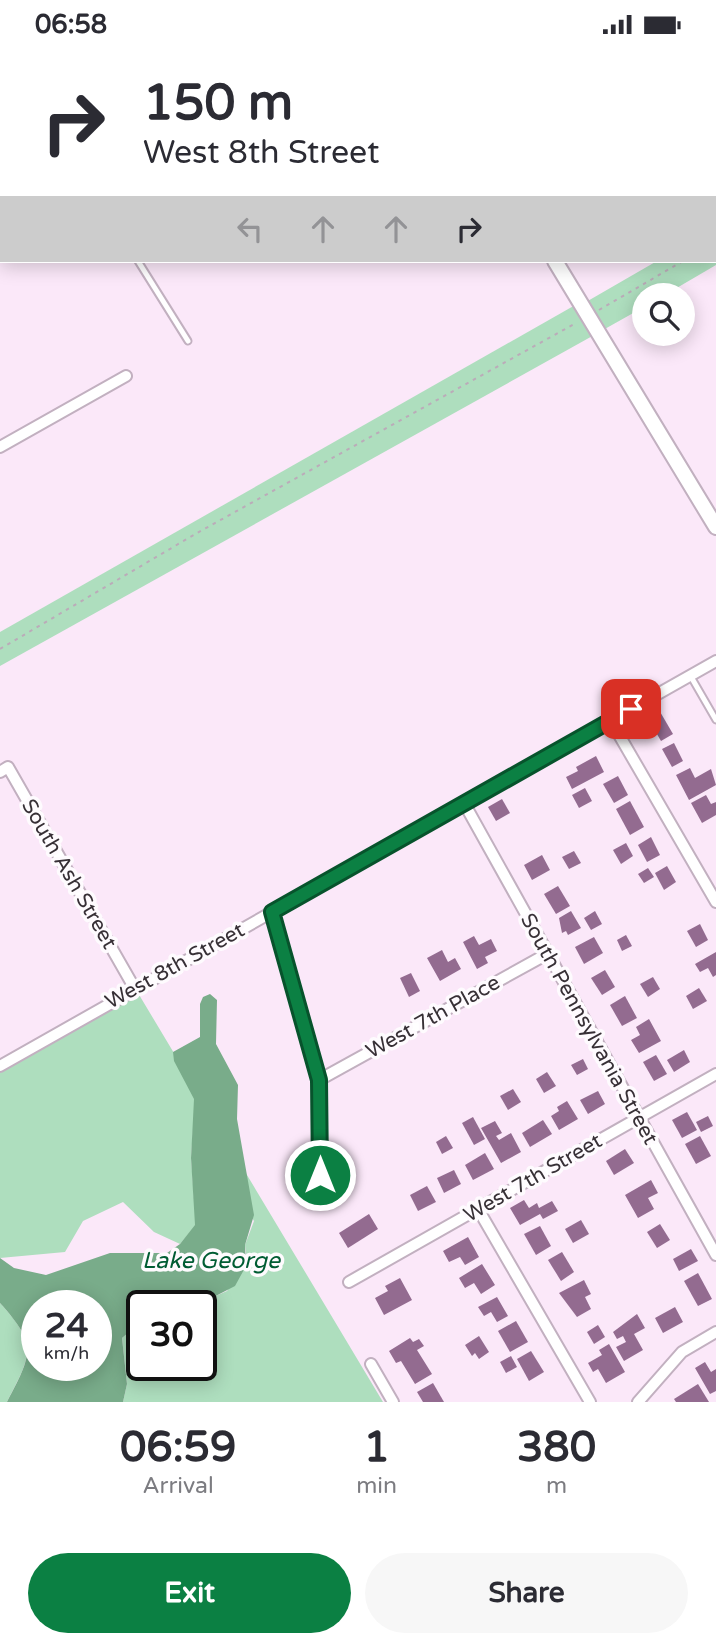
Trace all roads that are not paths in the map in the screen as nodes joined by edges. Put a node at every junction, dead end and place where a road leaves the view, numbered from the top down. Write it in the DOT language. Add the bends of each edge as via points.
graph roads {
  1 [pos="139,263"];
  2 [pos="556,263"];
  3 [pos="188,341"];
  4 [pos="127,376"];
  5 [pos="0,447"];
  6 [pos="716,527"];
  7 [pos="716,661"];
  8 [pos="690,675"];
  9 [pos="716,720"];
  10 [pos="611,721"];
  11 [pos="0,772"];
  12 [pos="464,803"];
  13 [pos="716,902"];
  14 [pos="272,912"];
  15 [pos="547,954"];
  16 [pos="135,989"];
  17 [pos="0,1066"];
  18 [pos="716,1074"];
  19 [pos="319,1080"];
  20 [pos="639,1118"];
  21 [pos="320,1175"];
  22 [pos="478,1209"];
  23 [pos="716,1255"];
  24 [pos="349,1282"];
  25 [pos="716,1332"];
  26 [pos="371,1364"];
  27 [pos="393,1402"];
  28 [pos="590,1402"];
  29 [pos="638,1402"];
  1 -- 3 [label="lane"];
  2 -- 6 [label="street"];
  4 -- 5 [label="street"];
  7 -- 8 [label="street, West 8th Street"];
  8 -- 9 [label="lane"];
  8 -- 10 [label="street, West 8th Street"];
  10 -- 12 [label="street, West 8th Street"];
  10 -- 13 [label="street"];
  11 -- 16 [label="street, South Ash Street" via="8,767"];
  12 -- 14 [label="street, West 8th Street"];
  12 -- 15 [label="street, South Pennsylvania Street"];
  14 -- 16 [label="street, West 8th Street"];
  14 -- 19 [label="street"];
  15 -- 19 [label="street, West 7th Place"];
  15 -- 20 [label="street, South Pennsylvania Street"];
  16 -- 17 [label="street, West 8th Street"];
  18 -- 20 [label="street, West 7th Street"];
  19 -- 21 [label="street"];
  20 -- 22 [label="street, West 7th Street"];
  20 -- 23 [label="street, South Pennsylvania Street"];
  22 -- 24 [label="street, West 7th Street"];
  22 -- 28 [label="street"];
  25 -- 29 [label="street" via="682,1352"];
  26 -- 27 [label="street"];
}
